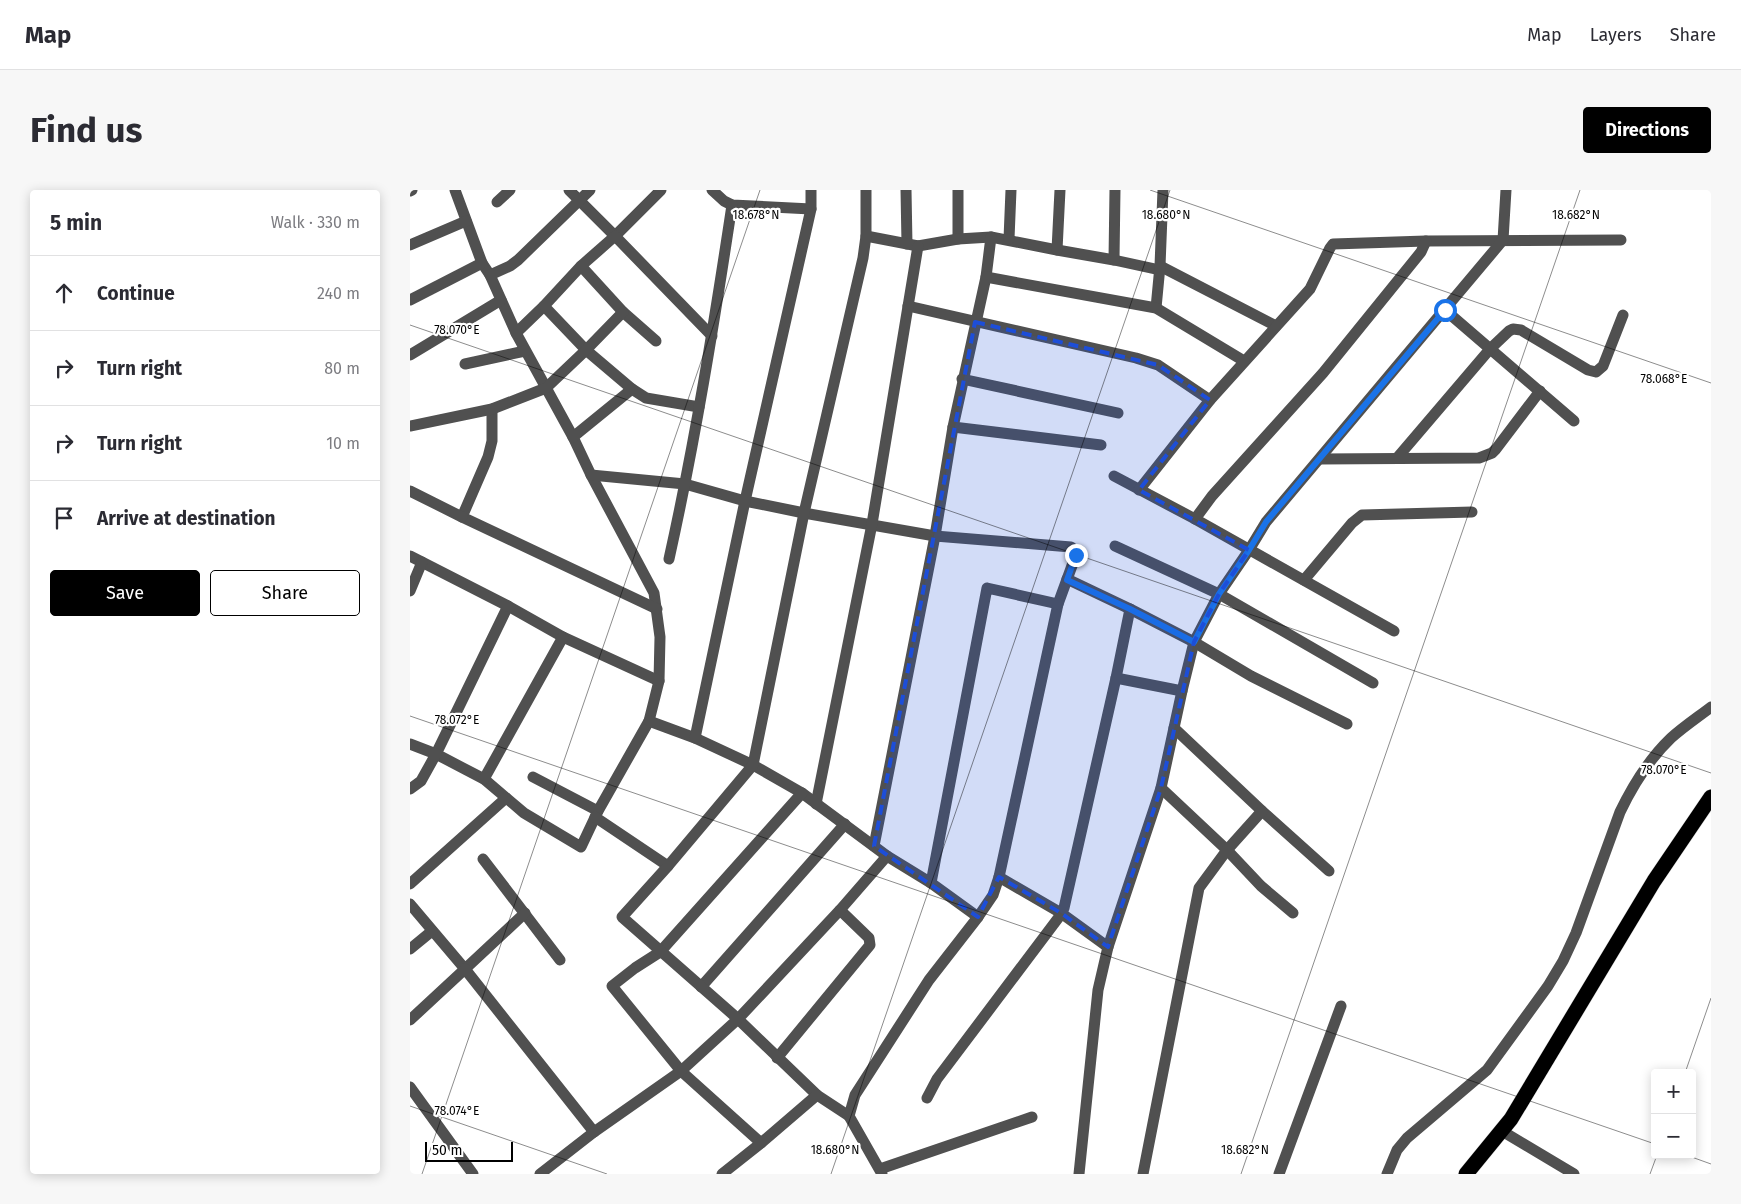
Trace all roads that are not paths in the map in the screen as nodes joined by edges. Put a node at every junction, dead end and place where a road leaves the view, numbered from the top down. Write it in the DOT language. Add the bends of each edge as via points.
graph roads {
  1 [pos="455,190"];
  2 [pos="510,190"];
  3 [pos="569,190"];
  4 [pos="590,190"];
  5 [pos="661,190"];
  6 [pos="712,190"];
  7 [pos="810,190"];
  8 [pos="866,190"];
  9 [pos="906,190"];
  10 [pos="958,190"];
  11 [pos="1011,190"];
  12 [pos="1060,190"];
  13 [pos="1115,190"];
  14 [pos="1163,190"];
  15 [pos="1506,190"];
  16 [pos="579,201"];
  17 [pos="497,202"];
  18 [pos="732,205"];
  19 [pos="810,209"];
  20 [pos="466,221"];
  21 [pos="615,236"];
  22 [pos="866,236"];
  23 [pos="991,237"];
  24 [pos="958,239"];
  25 [pos="1008,239"];
  26 [pos="1503,240"];
  27 [pos="1621,240"];
  28 [pos="1426,241"];
  29 [pos="410,245"];
  30 [pos="912,245"];
  31 [pos="1057,250"];
  32 [pos="1114,260"];
  33 [pos="482,263"];
  34 [pos="581,266"];
  35 [pos="1160,268"];
  36 [pos="490,275"];
  37 [pos="986,277"];
  38 [pos="410,300"];
  39 [pos="501,300"];
  40 [pos="544,306"];
  41 [pos="908,306"];
  42 [pos="1156,308"];
  43 [pos="1445,310"];
  44 [pos="623,312"];
  45 [pos="1623,315"];
  46 [pos="975,322"];
  47 [pos="1276,326"];
  48 [pos="516,333"];
  49 [pos="712,336"];
  50 [pos="656,341"];
  51 [pos="1490,349"];
  52 [pos="525,350"];
  53 [pos="586,350"];
  54 [pos="410,355"];
  55 [pos="1244,361"];
  56 [pos="465,364"];
  57 [pos="962,379"];
  58 [pos="546,388"];
  59 [pos="632,389"];
  60 [pos="1540,391"];
  61 [pos="1210,400"];
  62 [pos="699,407"];
  63 [pos="492,409"];
  64 [pos="1118,413"];
  65 [pos="1574,421"];
  66 [pos="410,426"];
  67 [pos="953,427"];
  68 [pos="573,437"];
  69 [pos="1101,445"];
  70 [pos="1320,458"];
  71 [pos="1397,458"];
  72 [pos="591,475"];
  73 [pos="1114,476"];
  74 [pos="686,484"];
  75 [pos="1139,490"];
  76 [pos="410,491"];
  77 [pos="745,501"];
  78 [pos="1472,512"];
  79 [pos="804,514"];
  80 [pos="462,517"];
  81 [pos="1195,519"];
  82 [pos="872,524"];
  83 [pos="935,536"];
  84 [pos="1115,546"];
  85 [pos="1249,550"];
  86 [pos="410,556"];
  87 [pos="669,559"];
  88 [pos="422,562"];
  89 [pos="1067,580"];
  90 [pos="1304,580"];
  91 [pos="410,591"];
  92 [pos="1219,594"];
  93 [pos="1058,604"];
  94 [pos="508,606"];
  95 [pos="657,609"];
  96 [pos="1130,609"];
  97 [pos="1394,631"];
  98 [pos="563,637"];
  99 [pos="1194,642"];
  100 [pos="1116,678"];
  101 [pos="659,681"];
  102 [pos="1373,683"];
  103 [pos="1182,691"];
  104 [pos="1711,707"];
  105 [pos="649,720"];
  106 [pos="1347,724"];
  107 [pos="1174,728"];
  108 [pos="695,738"];
  109 [pos="410,744"];
  110 [pos="436,754"];
  111 [pos="753,765"];
  112 [pos="533,777"];
  113 [pos="484,779"];
  114 [pos="1161,788"];
  115 [pos="410,789"];
  116 [pos="802,793"];
  117 [pos="1711,797"];
  118 [pos="506,798"];
  119 [pos="816,804"];
  120 [pos="1262,811"];
  121 [pos="597,814"];
  122 [pos="845,824"];
  123 [pos="874,846"];
  124 [pos="1227,850"];
  125 [pos="887,856"];
  126 [pos="483,859"];
  127 [pos="668,866"];
  128 [pos="1329,871"];
  129 [pos="999,877"];
  130 [pos="410,884"];
  131 [pos="931,884"];
  132 [pos="410,904"];
  133 [pos="840,910"];
  134 [pos="524,913"];
  135 [pos="1062,913"];
  136 [pos="1293,913"];
  137 [pos="978,917"];
  138 [pos="432,931"];
  139 [pos="1108,946"];
  140 [pos="410,949"];
  141 [pos="660,952"];
  142 [pos="560,960"];
  143 [pos="465,969"];
  144 [pos="700,987"];
  145 [pos="1341,1006"];
  146 [pos="738,1019"];
  147 [pos="410,1020"];
  148 [pos="778,1058"];
  149 [pos="681,1070"];
  150 [pos="410,1087"];
  151 [pos="817,1095"];
  152 [pos="927,1098"];
  153 [pos="849,1116"];
  154 [pos="1032,1117"];
  155 [pos="1502,1131"];
  156 [pos="594,1132"];
  157 [pos="761,1143"];
  158 [pos="881,1171"];
  159 [pos="473,1174"];
  160 [pos="540,1174"];
  161 [pos="722,1174"];
  162 [pos="1079,1174"];
  163 [pos="1143,1174"];
  164 [pos="1279,1174"];
  165 [pos="1387,1174"];
  166 [pos="1466,1174"];
  167 [pos="1574,1174"];
  1 -- 20 [label="street"];
  2 -- 17 [label="street"];
  3 -- 16 [label="street"];
  4 -- 16 [label="street"];
  5 -- 21 [label="street"];
  6 -- 18 [label="street"];
  7 -- 19 [label="street"];
  8 -- 22 [label="street"];
  9 -- 30 [label="street"];
  10 -- 24 [label="street"];
  11 -- 25 [label="street"];
  12 -- 31 [label="street"];
  13 -- 32 [label="street"];
  14 -- 35 [label="street"];
  15 -- 26 [label="street"];
  16 -- 21 [label="street"];
  16 -- 36 [label="street" via="514,263"];
  18 -- 19 [label="street"];
  18 -- 49 [label="street"];
  19 -- 77 [label="street"];
  20 -- 29 [label="street"];
  20 -- 33 [label="street"];
  21 -- 34 [label="street"];
  21 -- 49 [label="street"];
  22 -- 30 [label="street"];
  22 -- 79 [label="street"];
  23 -- 24 [label="street"];
  23 -- 25 [label="street"];
  23 -- 37 [label="street"];
  24 -- 30 [label="street"];
  25 -- 31 [label="street"];
  26 -- 27 [label="street"];
  26 -- 28 [label="street"];
  26 -- 43 [label="street"];
  28 -- 47 [label="street" via="1333,244 1310,289"];
  28 -- 81 [label="street" via="1323,373"];
  30 -- 41 [label="street"];
  31 -- 32 [label="street"];
  32 -- 35 [label="street"];
  33 -- 36 [label="street"];
  33 -- 38 [label="street"];
  34 -- 40 [label="street"];
  34 -- 44 [label="street"];
  35 -- 42 [label="street"];
  35 -- 47 [label="street"];
  36 -- 39 [label="street"];
  37 -- 42 [label="street"];
  37 -- 46 [label="street"];
  39 -- 48 [label="street"];
  39 -- 54 [label="street"];
  40 -- 48 [label="street"];
  40 -- 53 [label="street"];
  41 -- 46 [label="street"];
  41 -- 82 [label="street"];
  42 -- 55 [label="street"];
  43 -- 51 [label="street"];
  43 -- 70 [label="street"];
  44 -- 50 [label="street"];
  44 -- 53 [label="street"];
  45 -- 51 [label="street" via="1603,366 1596,372 1517,329 1510,331"];
  46 -- 57 [label="street"];
  46 -- 61 [label="street" via="1158,365"];
  47 -- 55 [label="street"];
  48 -- 52 [label="street"];
  49 -- 62 [label="street"];
  51 -- 60 [label="street"];
  51 -- 71 [label="street"];
  52 -- 56 [label="street"];
  52 -- 58 [label="street"];
  53 -- 58 [label="street"];
  53 -- 59 [label="street"];
  55 -- 61 [label="street"];
  57 -- 64 [label="street"];
  57 -- 67 [label="street"];
  58 -- 63 [label="street"];
  58 -- 68 [label="street"];
  59 -- 62 [label="street" via="646,398"];
  59 -- 68 [label="street"];
  60 -- 65 [label="street"];
  60 -- 71 [label="street" via="1496,449 1486,456"];
  61 -- 75 [label="street"];
  62 -- 74 [label="street"];
  63 -- 66 [label="street"];
  63 -- 80 [label="street" via="492,441 488,457"];
  67 -- 69 [label="street"];
  67 -- 83 [label="street"];
  68 -- 72 [label="street"];
  70 -- 71 [label="street"];
  70 -- 85 [label="street" via="1266,522"];
  72 -- 74 [label="street"];
  72 -- 95 [label="street" via="654,593"];
  73 -- 75 [label="street"];
  74 -- 77 [label="street"];
  74 -- 87 [label="street"];
  75 -- 81 [label="street"];
  76 -- 80 [label="street"];
  77 -- 79 [label="street"];
  77 -- 108 [label="street"];
  78 -- 90 [label="street" via="1362,515"];
  79 -- 82 [label="street"];
  79 -- 111 [label="street"];
  80 -- 95 [label="street"];
  81 -- 85 [label="street"];
  82 -- 83 [label="street"];
  82 -- 119 [label="street"];
  83 -- 89 [label="street" via="1071,547 1076,555"];
  83 -- 123 [label="street"];
  84 -- 92 [label="street"];
  85 -- 90 [label="street"];
  85 -- 92 [label="street"];
  86 -- 88 [label="street"];
  88 -- 91 [label="street"];
  88 -- 94 [label="street"];
  89 -- 93 [label="street"];
  89 -- 96 [label="street"];
  90 -- 97 [label="street"];
  92 -- 99 [label="street"];
  92 -- 102 [label="street"];
  93 -- 129 [label="street"];
  93 -- 131 [label="street" via="987,588"];
  94 -- 98 [label="street"];
  94 -- 110 [label="street"];
  95 -- 101 [label="street"];
  96 -- 99 [label="street"];
  96 -- 100 [label="street"];
  98 -- 101 [label="street"];
  98 -- 113 [label="street"];
  99 -- 103 [label="street"];
  99 -- 106 [label="street" via="1251,676"];
  100 -- 103 [label="street"];
  100 -- 135 [label="street"];
  101 -- 105 [label="street"];
  103 -- 107 [label="street"];
  104 -- 165 [label="street" via="1672,738 1649,763 1629,795 1576,933 1548,986 1491,1066 1407,1138 1397,1150"];
  105 -- 108 [label="street"];
  105 -- 121 [label="street"];
  107 -- 114 [label="street"];
  107 -- 120 [label="street"];
  108 -- 111 [label="street"];
  109 -- 110 [label="street"];
  110 -- 113 [label="street"];
  110 -- 115 [label="street" via="421,781"];
  111 -- 116 [label="street"];
  111 -- 127 [label="street"];
  112 -- 121 [label="street"];
  113 -- 118 [label="street"];
  114 -- 124 [label="street"];
  114 -- 139 [label="street"];
  116 -- 119 [label="street"];
  116 -- 141 [label="street"];
  117 -- 155 [label="highway" via="1654,881 1512,1120"];
  118 -- 121 [label="street" via="524,813 581,847"];
  118 -- 130 [label="street"];
  119 -- 122 [label="street"];
  120 -- 124 [label="street"];
  120 -- 128 [label="street"];
  121 -- 127 [label="street"];
  122 -- 123 [label="street"];
  122 -- 144 [label="street"];
  123 -- 125 [label="street"];
  124 -- 136 [label="street" via="1261,886"];
  124 -- 163 [label="street" via="1201,883 1196,896"];
  125 -- 131 [label="street"];
  125 -- 133 [label="street"];
  126 -- 134 [label="street"];
  127 -- 141 [label="street" via="622,917"];
  129 -- 135 [label="street"];
  129 -- 137 [label="street" via="993,895"];
  131 -- 137 [label="street"];
  132 -- 138 [label="street"];
  133 -- 146 [label="street"];
  133 -- 148 [label="street" via="869,938 870,945"];
  134 -- 142 [label="street"];
  134 -- 143 [label="street"];
  135 -- 139 [label="street"];
  135 -- 152 [label="street" via="937,1079"];
  137 -- 153 [label="street" via="929,980 856,1095"];
  138 -- 140 [label="street"];
  138 -- 143 [label="street"];
  139 -- 162 [label="street" via="1098,990"];
  141 -- 144 [label="street"];
  141 -- 149 [label="street" via="612,986"];
  143 -- 147 [label="street"];
  143 -- 156 [label="street"];
  144 -- 146 [label="street"];
  145 -- 164 [label="street"];
  146 -- 148 [label="street"];
  146 -- 149 [label="street"];
  148 -- 151 [label="street"];
  149 -- 156 [label="street"];
  149 -- 157 [label="street"];
  150 -- 159 [label="street"];
  151 -- 153 [label="street"];
  151 -- 157 [label="street"];
  153 -- 158 [label="street"];
  154 -- 158 [label="street"];
  155 -- 166 [label="highway"];
  155 -- 167 [label="street"];
  156 -- 160 [label="street"];
  157 -- 161 [label="street"];
}
